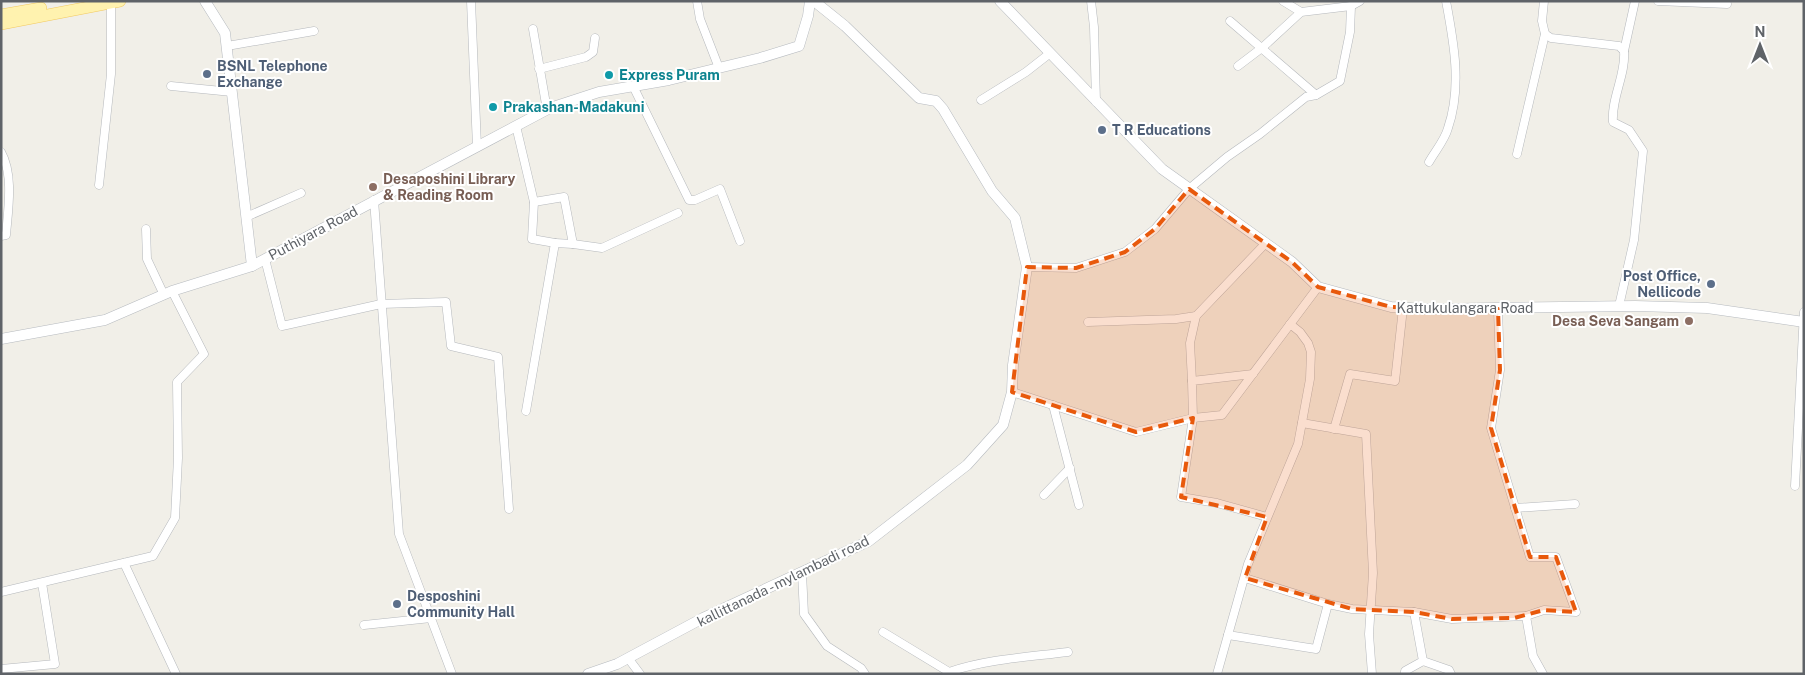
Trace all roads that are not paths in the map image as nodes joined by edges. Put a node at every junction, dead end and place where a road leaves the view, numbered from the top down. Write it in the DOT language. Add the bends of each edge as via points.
graph roads {
  1 [pos="72,1"];
  2 [pos="205,1"];
  3 [pos="471,1"];
  4 [pos="697,1"];
  5 [pos="810,1"];
  6 [pos="814,1"];
  7 [pos="1000,1"];
  8 [pos="1091,1"];
  9 [pos="1283,1"];
  10 [pos="1360,1"];
  11 [pos="1446,1"];
  12 [pos="1544,1"];
  13 [pos="1635,1"];
  14 [pos="1658,1"];
  15 [pos="114,2"];
  16 [pos="1727,4"];
  17 [pos="1351,6"];
  18 [pos="1301,12"];
  19 [pos="1,15"];
  20 [pos="1230,21"];
  21 [pos="1,24"];
  22 [pos="533,29"];
  23 [pos="314,31"];
  24 [pos="1545,34"];
  25 [pos="595,38"];
  26 [pos="227,46"];
  27 [pos="1263,48"];
  28 [pos="1624,51"];
  29 [pos="1049,54"];
  30 [pos="1238,66"];
  31 [pos="719,68"];
  32 [pos="539,69"];
  33 [pos="171,86"];
  34 [pos="633,86"];
  35 [pos="232,92"];
  36 [pos="1316,94"];
  37 [pos="981,100"];
  38 [pos="1096,102"];
  39 [pos="547,110"];
  40 [pos="516,126"];
  41 [pos="477,147"];
  42 [pos="1,152"];
  43 [pos="1517,154"];
  44 [pos="1429,162"];
  45 [pos="98,185"];
  46 [pos="1189,189"];
  47 [pos="301,193"];
  48 [pos="374,200"];
  49 [pos="534,202"];
  50 [pos="678,212"];
  51 [pos="246,216"];
  52 [pos="146,229"];
  53 [pos="1,236"];
  54 [pos="740,240"];
  55 [pos="555,243"];
  56 [pos="573,244"];
  57 [pos="1264,245"];
  58 [pos="265,259"];
  59 [pos="252,266"];
  60 [pos="1027,267"];
  61 [pos="1318,286"];
  62 [pos="168,293"];
  63 [pos="381,304"];
  64 [pos="1619,306"];
  65 [pos="1403,308"];
  66 [pos="1498,309"];
  67 [pos="1196,316"];
  68 [pos="1803,319"];
  69 [pos="1088,322"];
  70 [pos="1290,324"];
  71 [pos="1,339"];
  72 [pos="1253,374"];
  73 [pos="1192,381"];
  74 [pos="1012,392"];
  75 [pos="1053,405"];
  76 [pos="526,411"];
  77 [pos="1193,418"];
  78 [pos="1302,423"];
  79 [pos="1334,429"];
  80 [pos="1070,468"];
  81 [pos="1796,486"];
  82 [pos="1044,495"];
  83 [pos="1575,504"];
  84 [pos="1079,505"];
  85 [pos="1515,508"];
  86 [pos="509,509"];
  87 [pos="1267,517"];
  88 [pos="124,563"];
  89 [pos="802,572"];
  90 [pos="1245,578"];
  91 [pos="42,583"];
  92 [pos="1,592"];
  93 [pos="1328,604"];
  94 [pos="1372,610"];
  95 [pos="1414,612"];
  96 [pos="1526,616"];
  97 [pos="431,618"];
  98 [pos="364,625"];
  99 [pos="883,632"];
  100 [pos="1228,635"];
  101 [pos="1068,652"];
  102 [pos="628,658"];
  103 [pos="1423,661"];
  104 [pos="1,669"];
  105 [pos="948,673"];
  106 [pos="176,674"];
  107 [pos="452,674"];
  108 [pos="588,674"];
  109 [pos="640,674"];
  110 [pos="865,674"];
  111 [pos="1217,674"];
  112 [pos="1372,674"];
  113 [pos="1405,674"];
  114 [pos="1450,674"];
  115 [pos="1543,674"];
  1 -- 19 [label="main road"];
  2 -- 26 [label="street" via="220,22"];
  3 -- 41 [label="street"];
  4 -- 31 [label="street" via="700,19"];
  5 -- 31 [label="street, Puthiyara Road" via="799,46"];
  6 -- 60 [label="street, kallittanada - mylambadi road" via="845,26 919,98 936,101 944,109 992,191 1015,218"];
  7 -- 29 [label="street, Kattukulangara Road"];
  8 -- 38 [label="street"];
  9 -- 18 [label="street"];
  10 -- 17 [label="street"];
  11 -- 44 [label="street" via="1456,73 1455,104 1448,130"];
  12 -- 24 [label="street" via="1542,21"];
  13 -- 28 [label="street"];
  14 -- 16 [label="street"];
  15 -- 21 [label="main road"];
  15 -- 45 [label="street" via="110,93"];
  17 -- 18 [label="street"];
  17 -- 36 [label="street" via="1350,32 1340,81"];
  18 -- 27 [label="street"];
  20 -- 27 [label="street"];
  22 -- 32 [label="street"];
  23 -- 26 [label="street"];
  24 -- 28 [label="street" via="1551,38 1619,46"];
  24 -- 43 [label="street"];
  25 -- 32 [label="street" via="595,48 586,56"];
  26 -- 35 [label="street"];
  27 -- 30 [label="street"];
  27 -- 36 [label="street"];
  28 -- 64 [label="street" via="1625,62 1613,109 1613,122 1629,130 1643,151 1634,240"];
  29 -- 37 [label="street"];
  29 -- 38 [label="street, Kattukulangara Road"];
  31 -- 34 [label="street, Puthiyara Road"];
  32 -- 39 [label="street"];
  33 -- 35 [label="street"];
  34 -- 39 [label="street, Puthiyara Road" via="599,92"];
  34 -- 54 [label="street" via="689,200 720,189"];
  35 -- 51 [label="street"];
  36 -- 46 [label="street" via="1306,97"];
  38 -- 46 [label="street, Kattukulangara Road" via="1162,169"];
  39 -- 40 [label="street, Puthiyara Road"];
  40 -- 41 [label="street, Puthiyara Road"];
  40 -- 49 [label="street"];
  41 -- 48 [label="street, Puthiyara Road"];
  42 -- 53 [label="street" via="7,162 8,199 6,236"];
  46 -- 57 [label="street, Kattukulangara Road"];
  46 -- 60 [label="street" via="1155,229 1125,252 1076,268"];
  47 -- 51 [label="street"];
  48 -- 58 [label="street, Puthiyara Road"];
  48 -- 63 [label="street"];
  49 -- 55 [label="street" via="532,239"];
  49 -- 56 [label="street" via="564,197"];
  50 -- 56 [label="street" via="602,248"];
  51 -- 59 [label="street"];
  52 -- 62 [label="street" via="147,260"];
  55 -- 56 [label="street"];
  55 -- 76 [label="street"];
  57 -- 61 [label="street, Kattukulangara Road" via="1292,262"];
  57 -- 67 [label="street"];
  58 -- 59 [label="street, Puthiyara Road"];
  58 -- 63 [label="street" via="282,326"];
  59 -- 62 [label="street, Puthiyara Road"];
  60 -- 74 [label="street, kallittanada - mylambadi road" via="1012,365"];
  61 -- 65 [label="street, Kattukulangara Road"];
  61 -- 70 [label="street"];
  62 -- 71 [label="street, Puthiyara Road" via="105,320"];
  62 -- 88 [label="street" via="204,354 178,382 175,518 153,556"];
  63 -- 86 [label="street" via="446,302 452,346 498,357"];
  63 -- 97 [label="street" via="399,534"];
  64 -- 66 [label="street, Kattukulangara Road"];
  64 -- 68 [label="street, Kattukulangara Road" via="1708,308"];
  65 -- 66 [label="street, Kattukulangara Road"];
  65 -- 79 [label="street" via="1395,381 1350,374"];
  66 -- 85 [label="street" via="1500,370 1491,428"];
  67 -- 69 [label="street"];
  67 -- 73 [label="street" via="1190,343"];
  68 -- 81 [label="street"];
  70 -- 72 [label="street"];
  70 -- 78 [label="street" via="1304,337 1311,352"];
  72 -- 73 [label="street"];
  72 -- 77 [label="street" via="1222,415"];
  73 -- 77 [label="street"];
  74 -- 75 [label="street"];
  74 -- 89 [label="street, kallittanada - mylambadi road" via="1003,425 967,465 870,541"];
  75 -- 77 [label="street" via="1136,432"];
  75 -- 80 [label="street"];
  77 -- 87 [label="street" via="1180,497"];
  78 -- 79 [label="street"];
  78 -- 87 [label="street" via="1298,444"];
  79 -- 94 [label="street" via="1366,434"];
  80 -- 82 [label="street"];
  80 -- 84 [label="street"];
  83 -- 85 [label="street"];
  85 -- 96 [label="street" via="1530,557 1556,557 1576,612 1544,610"];
  87 -- 90 [label="street"];
  88 -- 91 [label="street"];
  88 -- 106 [label="street"];
  89 -- 102 [label="street, kallittanada - mylambadi road" via="703,618"];
  89 -- 110 [label="street" via="804,614 827,646"];
  90 -- 93 [label="street"];
  90 -- 100 [label="street"];
  91 -- 92 [label="street"];
  91 -- 104 [label="street" via="55,664"];
  93 -- 94 [label="street"];
  93 -- 100 [label="street" via="1316,649"];
  94 -- 95 [label="street"];
  94 -- 112 [label="street" via="1369,634"];
  95 -- 96 [label="street" via="1452,619"];
  95 -- 103 [label="street"];
  96 -- 115 [label="street" via="1533,656"];
  97 -- 98 [label="street"];
  97 -- 107 [label="street"];
  99 -- 105 [label="street"];
  100 -- 111 [label="street"];
  101 -- 105 [label="street" via="999,661"];
  102 -- 108 [label="street, kallittanada - mylambadi road"];
  102 -- 109 [label="street"];
  103 -- 113 [label="street"];
  103 -- 114 [label="street" via="1449,670"];
}
